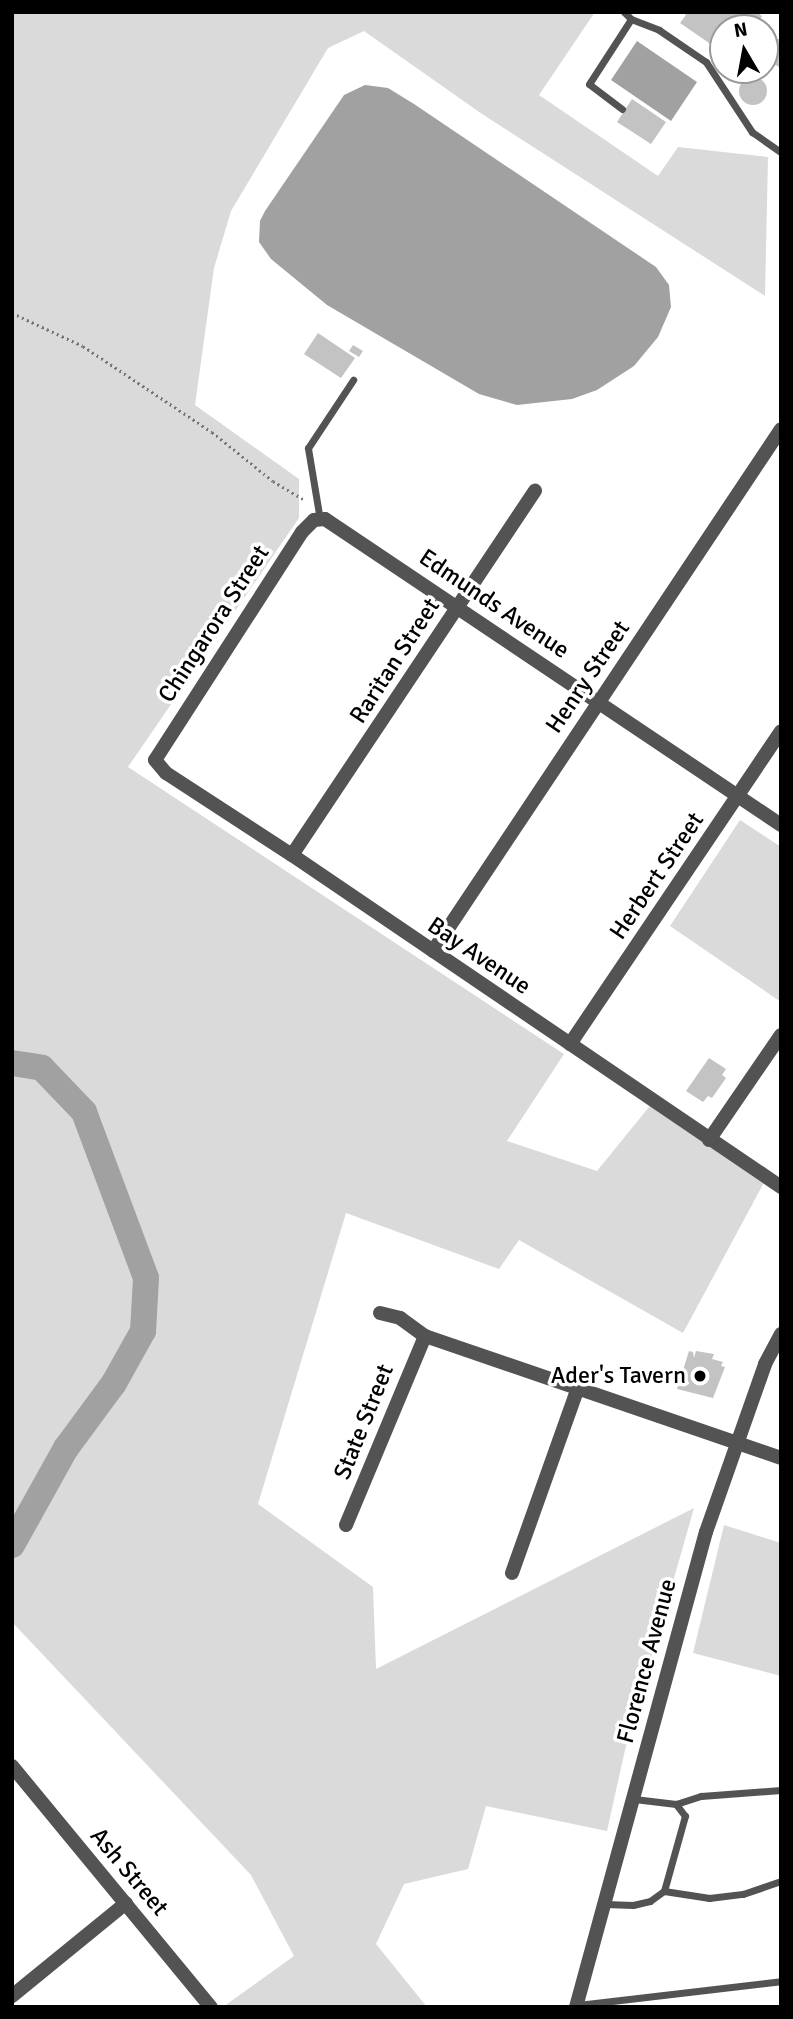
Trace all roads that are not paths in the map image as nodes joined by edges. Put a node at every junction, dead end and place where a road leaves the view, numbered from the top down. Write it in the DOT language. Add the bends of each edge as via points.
graph roads {
  1 [pos="624,12"];
  2 [pos="631,19"];
  3 [pos="622,109"];
  4 [pos="781,152"];
  5 [pos="353,380"];
  6 [pos="781,429"];
  7 [pos="535,491"];
  8 [pos="318,513"];
  9 [pos="458,607"];
  10 [pos="599,703"];
  11 [pos="781,731"];
  12 [pos="155,760"];
  13 [pos="737,795"];
  14 [pos="781,825"];
  15 [pos="292,855"];
  16 [pos="433,951"];
  17 [pos="781,1035"];
  18 [pos="570,1044"];
  19 [pos="709,1140"];
  20 [pos="781,1187"];
  21 [pos="380,1313"];
  22 [pos="781,1334"];
  23 [pos="425,1336"];
  24 [pos="578,1388"];
  25 [pos="737,1443"];
  26 [pos="781,1458"];
  27 [pos="346,1525"];
  28 [pos="512,1573"];
  29 [pos="12,1766"];
  30 [pos="781,1790"];
  31 [pos="633,1799"];
  32 [pos="676,1804"];
  33 [pos="781,1881"];
  34 [pos="664,1891"];
  35 [pos="126,1903"];
  36 [pos="605,1904"];
  37 [pos="781,1981"];
  38 [pos="12,1996"];
  39 [pos="577,2006"];
  40 [pos="211,2007"];
  1 -- 2 [label="lane"];
  2 -- 3 [label="lane" via="589,84"];
  2 -- 4 [label="lane" via="659,30 706,62 752,132"];
  5 -- 8 [label="lane" via="308,446"];
  6 -- 10 [label="street, Henry Street"];
  7 -- 9 [label="street, Raritan Street"];
  8 -- 9 [label="street, Edmunds Avenue"];
  8 -- 12 [label="street, Chingarora Street"];
  9 -- 10 [label="street, Edmunds Avenue"];
  9 -- 15 [label="street, Raritan Street"];
  10 -- 13 [label="street, Edmunds Avenue"];
  10 -- 16 [label="street, Henry Street"];
  11 -- 13 [label="street, Herbert Street"];
  12 -- 15 [label="street, Bay Avenue" via="166,773"];
  13 -- 14 [label="street, Edmunds Avenue"];
  13 -- 18 [label="street, Herbert Street"];
  15 -- 16 [label="street, Bay Avenue"];
  16 -- 18 [label="street, Bay Avenue"];
  17 -- 19 [label="street"];
  18 -- 19 [label="street, Bay Avenue"];
  19 -- 20 [label="street, Bay Avenue"];
  21 -- 23 [label="street" via="400,1318"];
  22 -- 25 [label="street, Florence Avenue" via="765,1364"];
  23 -- 24 [label="street"];
  23 -- 27 [label="street, State Street"];
  24 -- 25 [label="street"];
  24 -- 28 [label="street"];
  25 -- 26 [label="street"];
  25 -- 31 [label="street, Florence Avenue" via="706,1532"];
  29 -- 35 [label="street, Ash Street"];
  30 -- 32 [label="lane" via="701,1796"];
  31 -- 32 [label="lane"];
  31 -- 36 [label="street, Florence Avenue"];
  32 -- 34 [label="lane" via="685,1816"];
  33 -- 34 [label="lane" via="743,1894 709,1898"];
  34 -- 36 [label="lane" via="633,1905"];
  35 -- 38 [label="street"];
  35 -- 40 [label="street, Ash Street"];
  36 -- 39 [label="street, Florence Avenue"];
  37 -- 39 [label="lane"];
}
